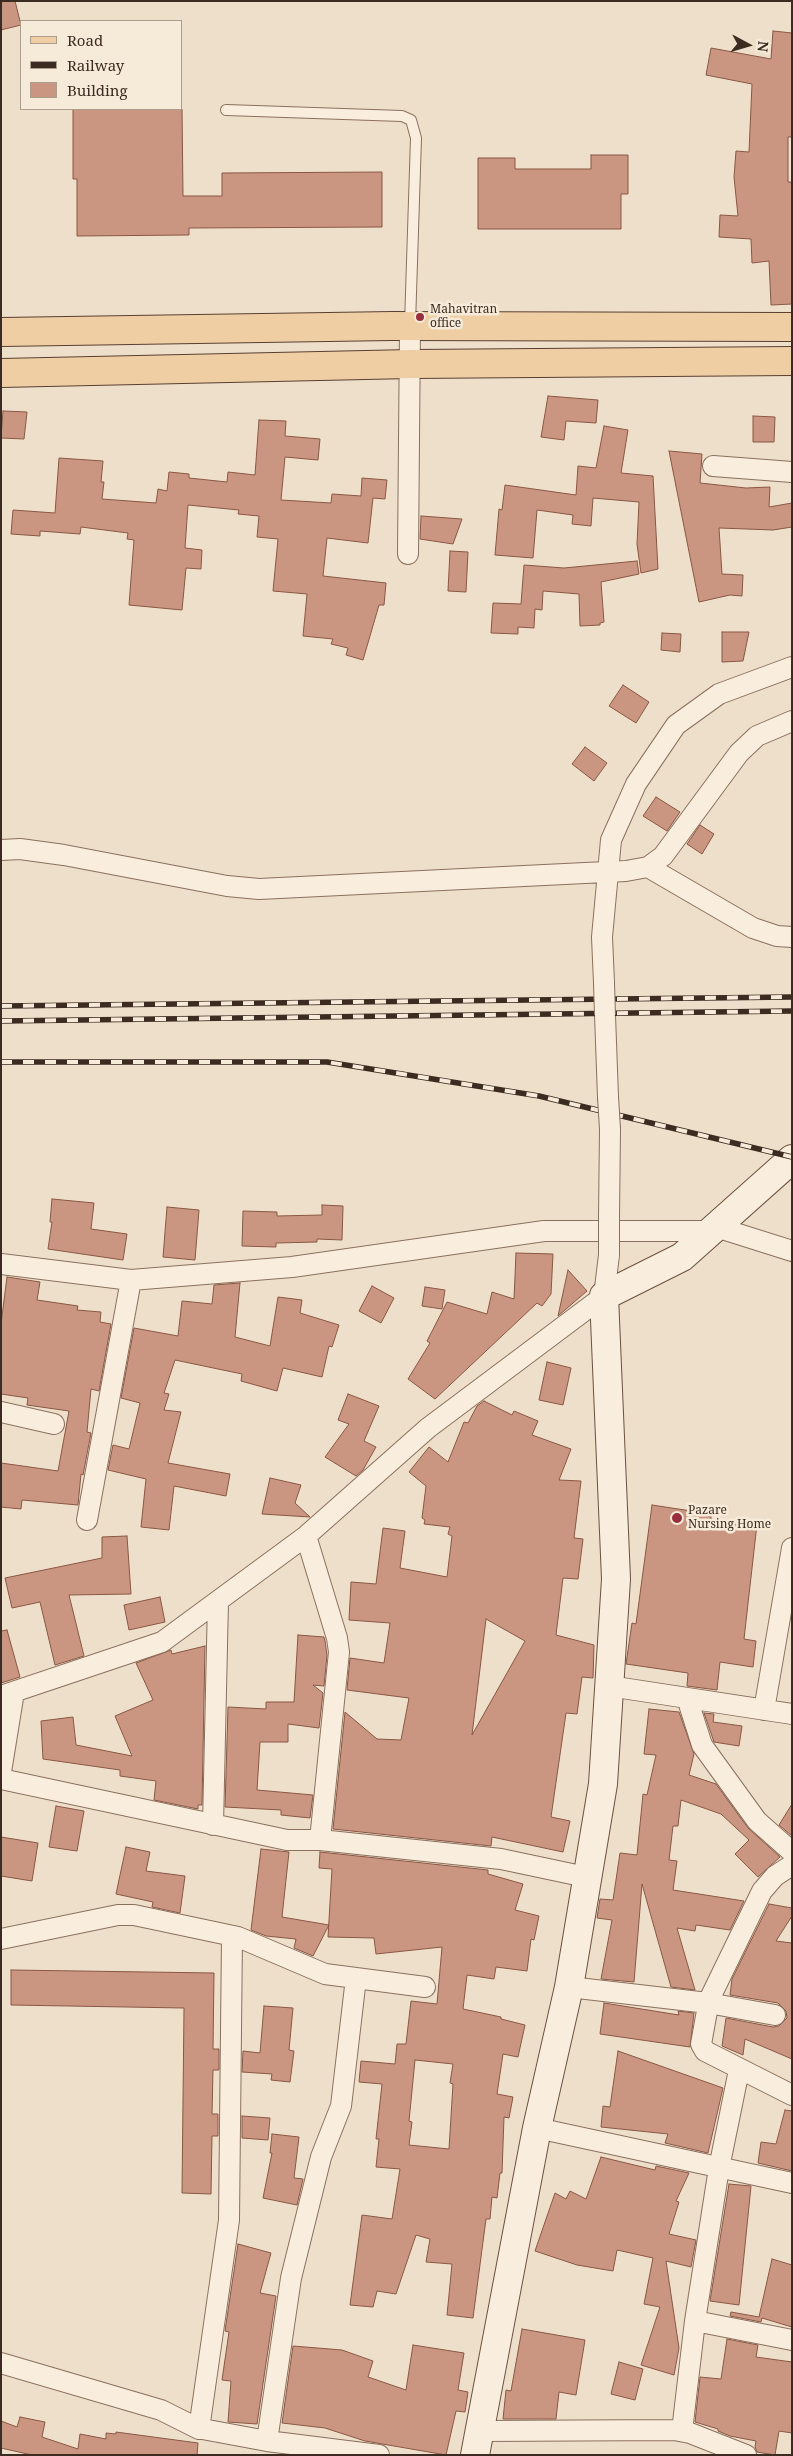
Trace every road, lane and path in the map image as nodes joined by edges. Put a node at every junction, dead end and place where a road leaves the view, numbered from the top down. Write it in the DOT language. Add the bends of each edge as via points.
graph roads {
  1 [pos="226,110"];
  2 [pos="410,326"];
  3 [pos="792,327"];
  4 [pos="1,332"];
  5 [pos="792,361"];
  6 [pos="411,364"];
  7 [pos="1,373"];
  8 [pos="713,466"];
  9 [pos="792,472"];
  10 [pos="408,554"];
  11 [pos="792,667"];
  12 [pos="792,721"];
  13 [pos="1,850"];
  14 [pos="648,867"];
  15 [pos="608,872"];
  16 [pos="792,937"];
  17 [pos="792,1159"];
  18 [pos="714,1229"];
  19 [pos="792,1251"];
  20 [pos="1,1264"];
  21 [pos="131,1280"];
  22 [pos="604,1296"];
  23 [pos="1,1412"];
  24 [pos="54,1424"];
  25 [pos="87,1520"];
  26 [pos="306,1536"];
  27 [pos="792,1548"];
  28 [pos="218,1601"];
  29 [pos="609,1686"];
  30 [pos="7,1694"];
  31 [pos="687,1698"];
  32 [pos="764,1710"];
  33 [pos="792,1714"];
  34 [pos="1,1772"];
  35 [pos="1,1779"];
  36 [pos="213,1825"];
  37 [pos="320,1840"];
  38 [pos="792,1852"];
  39 [pos="792,1865"];
  40 [pos="586,1877"];
  41 [pos="232,1936"];
  42 [pos="1,1939"];
  43 [pos="356,1978"];
  44 [pos="425,1987"];
  45 [pos="569,1987"];
  46 [pos="708,2003"];
  47 [pos="776,2015"];
  48 [pos="739,2070"];
  49 [pos="792,2095"];
  50 [pos="537,2128"];
  51 [pos="719,2168"];
  52 [pos="792,2183"];
  53 [pos="695,2321"];
  54 [pos="792,2340"];
  55 [pos="1,2363"];
  56 [pos="199,2429"];
  57 [pos="682,2431"];
  58 [pos="267,2441"];
  59 [pos="477,2443"];
  60 [pos="379,2455"];
  61 [pos="746,2455"];
  1 -- 2 [label="lane" via="402,116 411,120 416,138"];
  2 -- 3 [label="main road"];
  2 -- 4 [label="main road"];
  2 -- 6 [label="street"];
  5 -- 6 [label="main road"];
  6 -- 7 [label="main road"];
  6 -- 10 [label="street"];
  8 -- 9 [label="street"];
  11 -- 15 [label="street" via="719,694 676,725 636,784 611,840"];
  12 -- 14 [label="street" via="757,736 739,752 663,856"];
  13 -- 15 [label="street" via="20,849 64,855 227,886 259,889"];
  14 -- 15 [label="street"];
  14 -- 16 [label="street" via="753,928"];
  15 -- 22 [label="street, bridge" via="602,937 610,1129 610,1217"];
  17 -- 18 [label="main road"];
  18 -- 19 [label="street"];
  18 -- 21 [label="street" via="544,1232 292,1267"];
  18 -- 22 [label="main road" via="682,1257"];
  20 -- 21 [label="street"];
  21 -- 25 [label="street"];
  22 -- 26 [label="street" via="428,1428"];
  22 -- 29 [label="main road" via="616,1579"];
  23 -- 24 [label="street"];
  26 -- 28 [label="street"];
  26 -- 37 [label="street" via="339,1652"];
  27 -- 32 [label="street"];
  28 -- 30 [label="street" via="162,1642"];
  28 -- 36 [label="street"];
  29 -- 31 [label="street"];
  29 -- 40 [label="main road" via="603,1784"];
  30 -- 34 [label="street"];
  31 -- 32 [label="street"];
  31 -- 38 [label="street" via="702,1745 757,1821"];
  32 -- 33 [label="street"];
  35 -- 36 [label="street"];
  36 -- 37 [label="street" via="288,1840"];
  37 -- 40 [label="street" via="501,1858"];
  39 -- 46 [label="street" via="775,1876 762,1891"];
  40 -- 45 [label="main road"];
  41 -- 42 [label="street" via="127,1914"];
  41 -- 43 [label="street" via="321,1973"];
  41 -- 56 [label="street" via="229,2220"];
  43 -- 44 [label="street"];
  43 -- 58 [label="street" via="341,2106 320,2157 291,2278"];
  45 -- 46 [label="street"];
  45 -- 50 [label="main road"];
  46 -- 47 [label="street"];
  46 -- 48 [label="street" via="703,2049"];
  48 -- 49 [label="street"];
  48 -- 51 [label="street"];
  50 -- 51 [label="street"];
  50 -- 59 [label="main road"];
  51 -- 52 [label="street"];
  51 -- 53 [label="street"];
  53 -- 54 [label="street"];
  53 -- 57 [label="street"];
  55 -- 56 [label="street" via="161,2410"];
  56 -- 58 [label="street"];
  57 -- 59 [label="street"];
  57 -- 61 [label="street"];
  58 -- 60 [label="street"];
}
